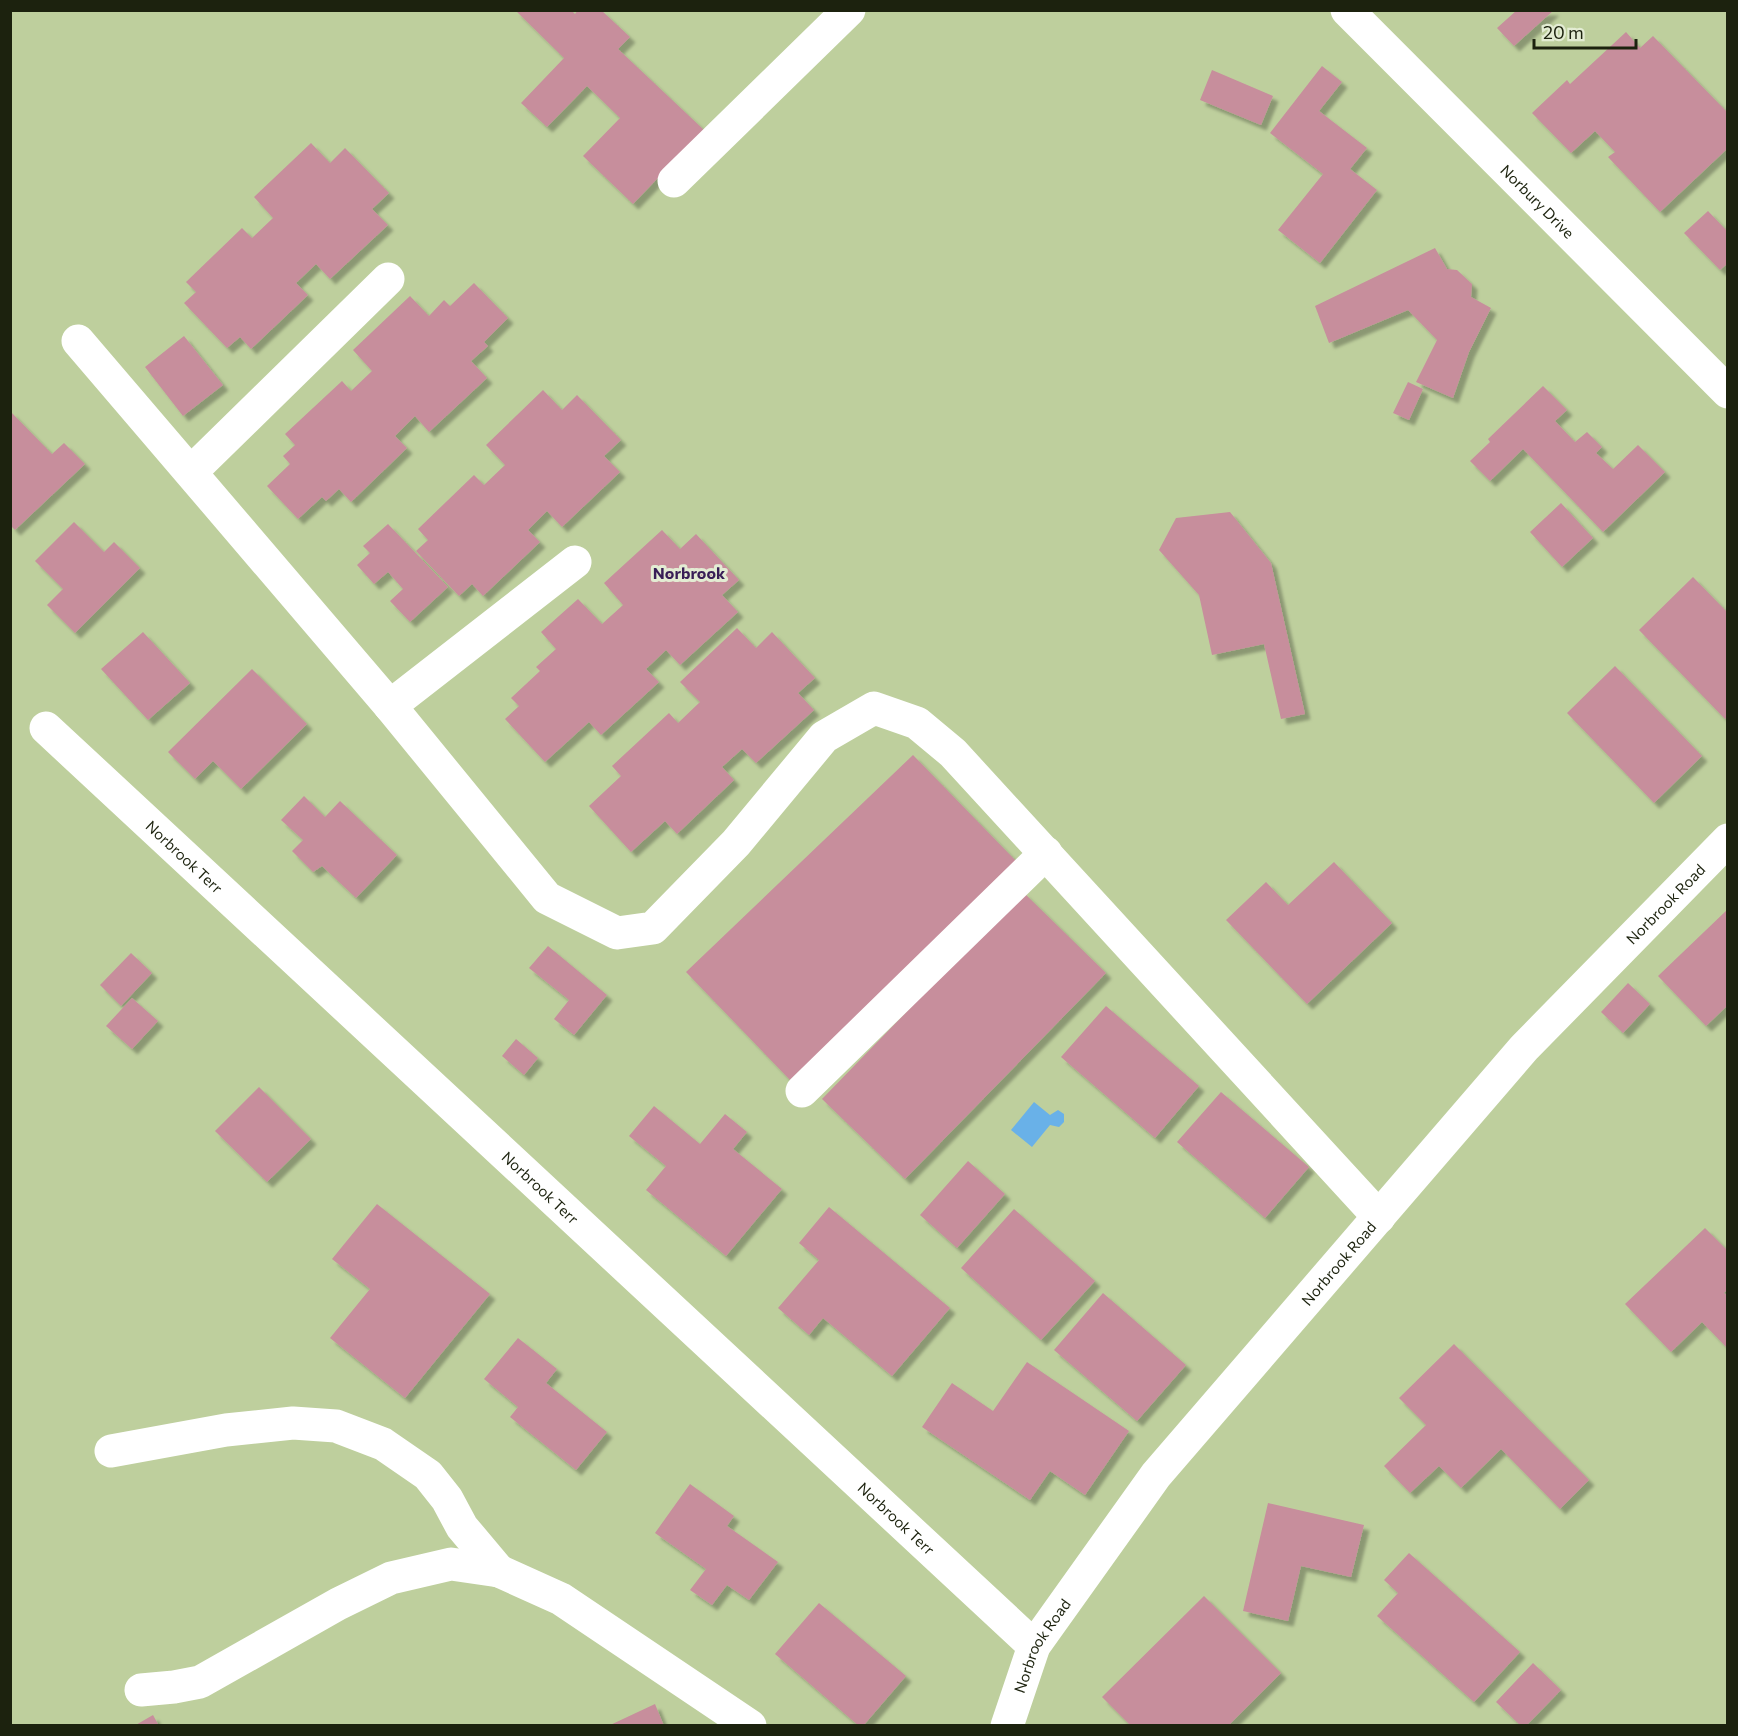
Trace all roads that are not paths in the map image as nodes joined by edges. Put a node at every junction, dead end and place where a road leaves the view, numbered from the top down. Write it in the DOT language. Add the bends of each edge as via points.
graph roads {
  1 [pos="849,10"];
  2 [pos="1347,10"];
  3 [pos="674,180"];
  4 [pos="388,279"];
  5 [pos="78,341"];
  6 [pos="1728,392"];
  7 [pos="191,472"];
  8 [pos="575,562"];
  9 [pos="390,706"];
  10 [pos="46,728"];
  11 [pos="1728,840"];
  12 [pos="1046,853"];
  13 [pos="802,1091"];
  14 [pos="1379,1217"];
  15 [pos="111,1451"];
  16 [pos="500,1571"];
  17 [pos="1034,1646"];
  18 [pos="141,1690"];
  19 [pos="750,1725"];
  20 [pos="1006,1725"];
  1 -- 3 [label="street"];
  2 -- 6 [label="street, Norbury Drive"];
  4 -- 7 [label="street"];
  5 -- 7 [label="street"];
  7 -- 9 [label="street"];
  8 -- 9 [label="street"];
  9 -- 12 [label="street" via="547,898 617,933 652,928 736,843 824,738 874,708 917,723 953,753"];
  10 -- 17 [label="street, Norbrook Terr"];
  11 -- 14 [label="street, Norbrook Road" via="1524,1048"];
  12 -- 13 [label="street"];
  12 -- 14 [label="street"];
  14 -- 17 [label="street, Norbrook Road" via="1156,1475"];
  15 -- 16 [label="street" via="226,1430 293,1423 336,1426 383,1444 428,1475 462,1527"];
  16 -- 18 [label="street" via="451,1564 391,1578 200,1682"];
  16 -- 19 [label="street" via="561,1599"];
  17 -- 20 [label="street, Norbrook Road"];
}
